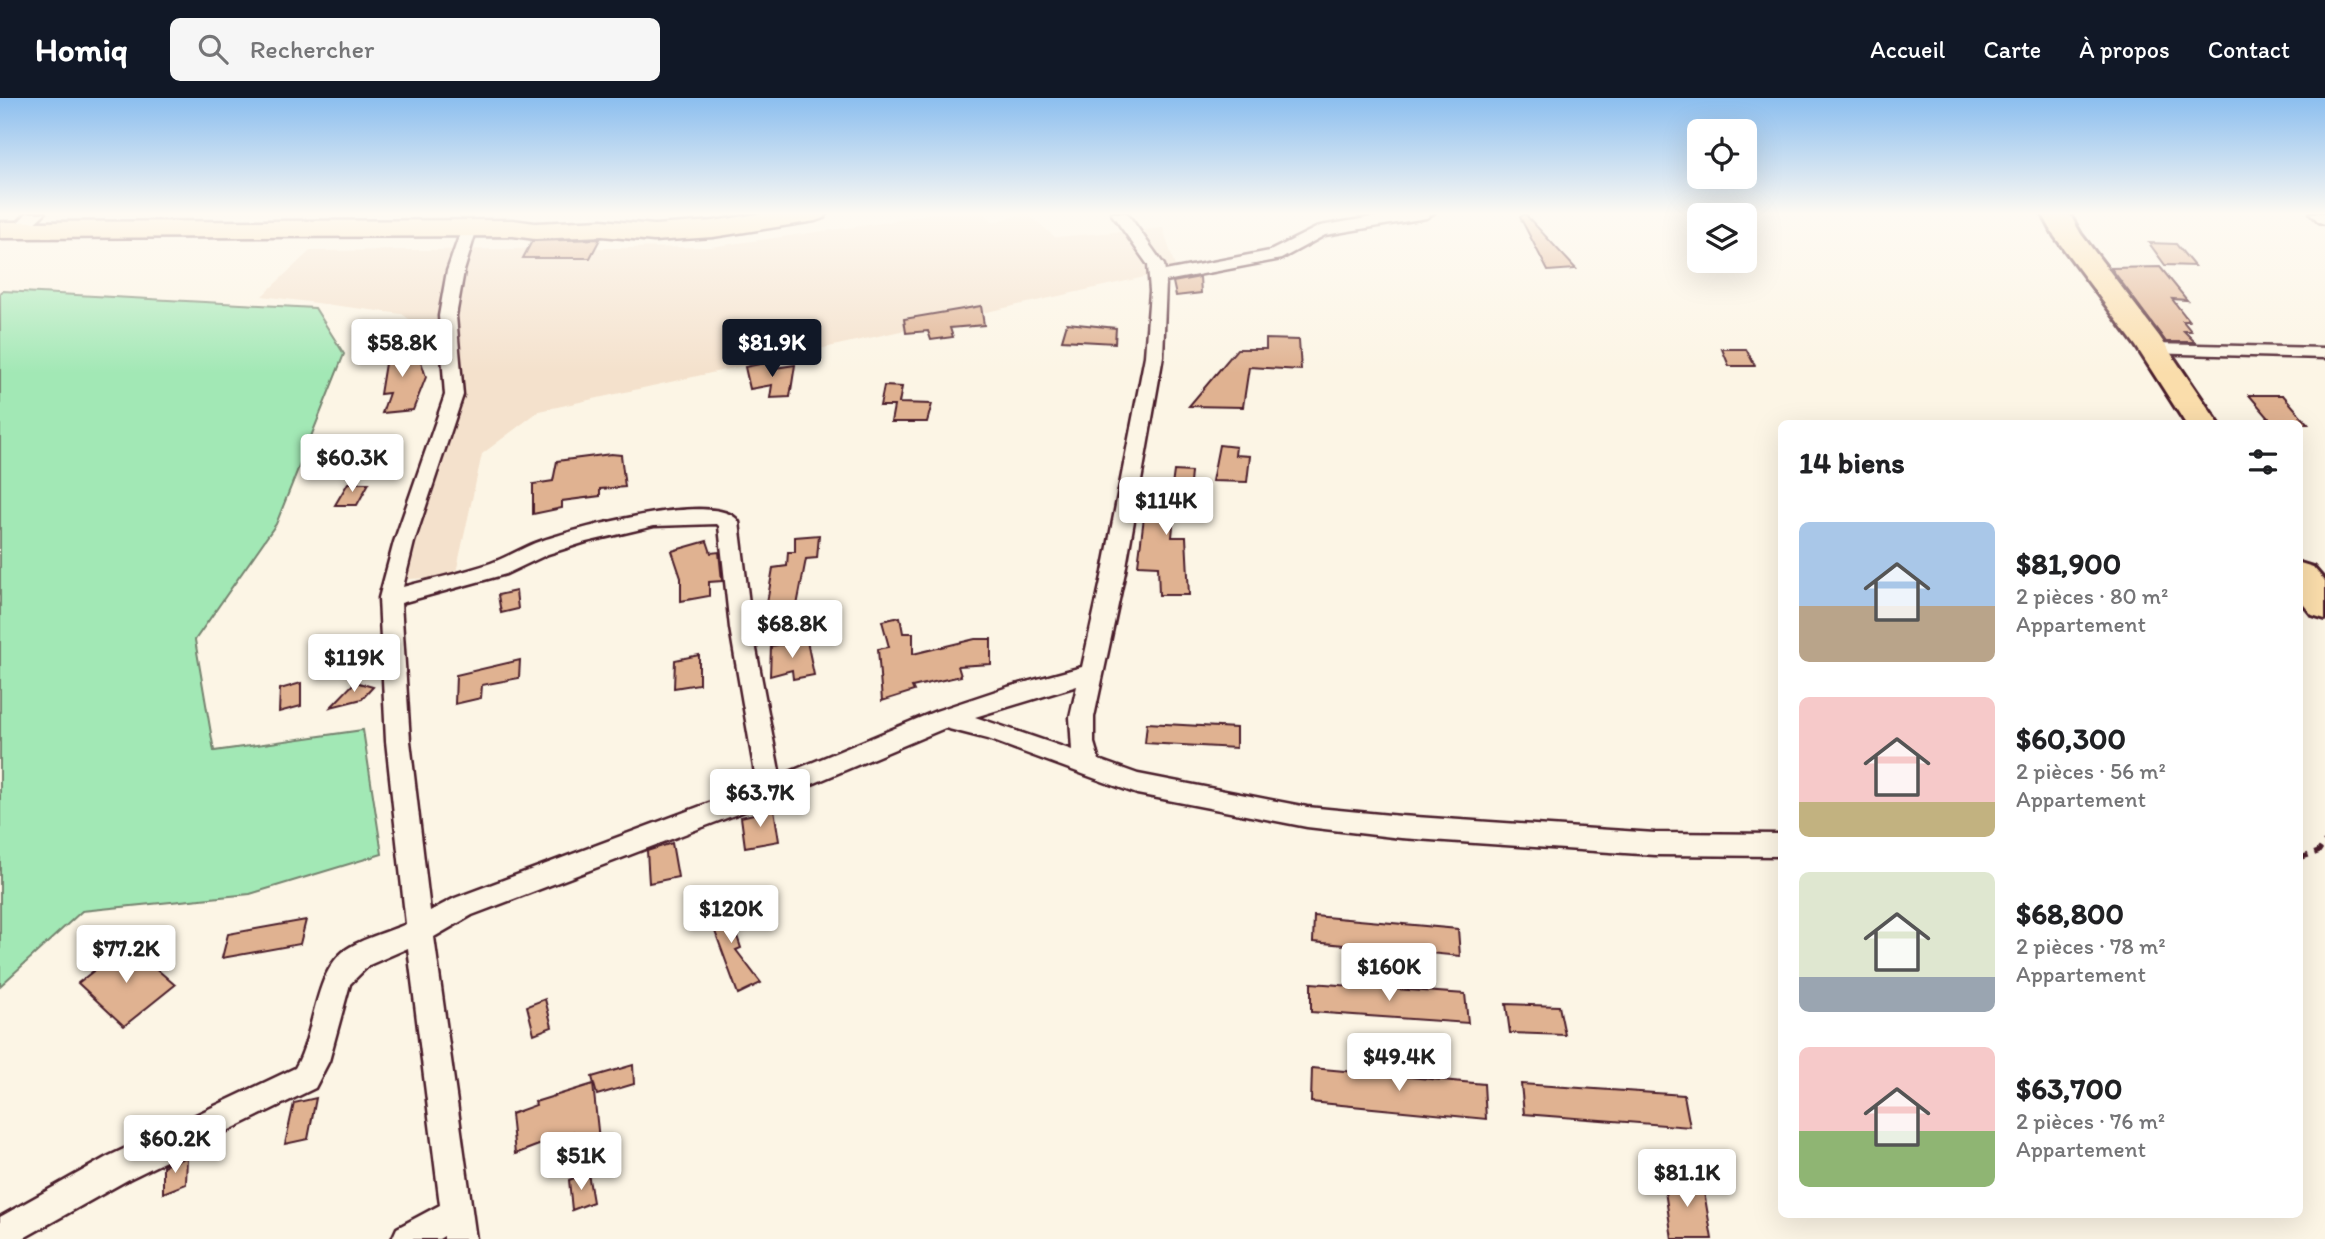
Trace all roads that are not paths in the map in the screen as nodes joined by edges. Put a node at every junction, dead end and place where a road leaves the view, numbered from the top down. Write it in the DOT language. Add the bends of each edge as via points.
graph roads {
  1 [pos="456,266"];
  2 [pos="1156,266"];
  3 [pos="1215,266"];
  4 [pos="2090,266"];
  5 [pos="1158,277"];
  6 [pos="2152,349"];
  7 [pos="2325,353"];
  8 [pos="2200,420"];
  9 [pos="2303,579"];
  10 [pos="390,598"];
  11 [pos="2325,605"];
  12 [pos="1091,673"];
  13 [pos="944,718"];
  14 [pos="1089,766"];
  15 [pos="769,791"];
  16 [pos="1778,845"];
  17 [pos="421,930"];
  18 [pos="459,1226"];
  19 [pos="0,1234"];
  20 [pos="408,1239"];
  1 -- 10 [label="street" via="448,317 454,395 416,500"];
  2 -- 5 [label="street"];
  3 -- 5 [label="street"];
  4 -- 6 [label="highway"];
  5 -- 12 [label="street" via="1154,356"];
  6 -- 7 [label="street"];
  6 -- 8 [label="highway"];
  9 -- 11 [label="highway"];
  10 -- 15 [label="street" via="485,573 583,535 654,519 720,517 729,522 741,628"];
  10 -- 17 [label="street" via="398,741"];
  12 -- 13 [label="street"];
  12 -- 14 [label="street" via="1082,717 1082,743"];
  13 -- 14 [label="street"];
  13 -- 15 [label="street"];
  14 -- 16 [label="street" via="1137,784 1307,817 1655,844"];
  15 -- 17 [label="street" via="464,906"];
  17 -- 18 [label="street"];
  17 -- 19 [label="street" via="348,965 338,979 315,1061 305,1078 118,1168"];
  18 -- 20 [label="street"];
}
